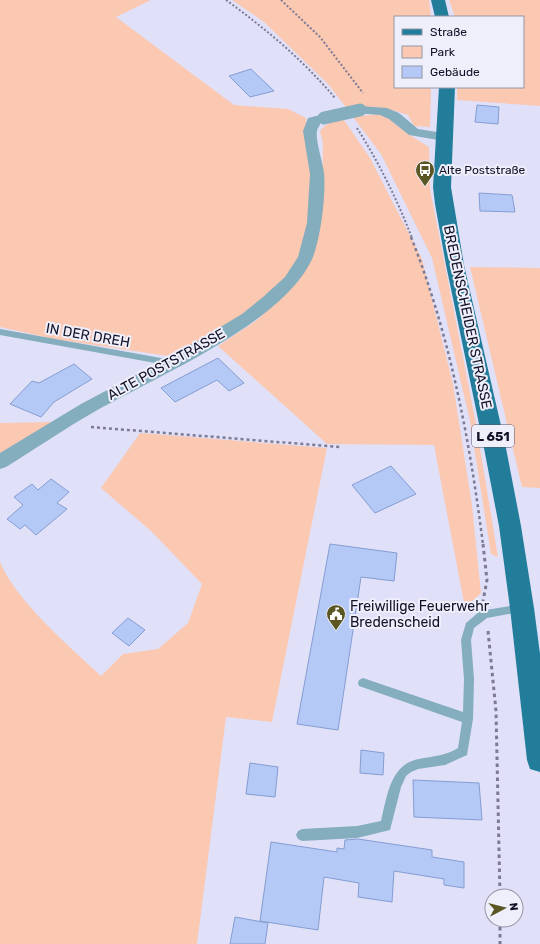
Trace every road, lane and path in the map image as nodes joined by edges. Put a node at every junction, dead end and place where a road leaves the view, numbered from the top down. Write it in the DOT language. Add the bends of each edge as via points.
graph roads {
  1 [pos="281,0"];
  2 [pos="438,0"];
  3 [pos="442,16"];
  4 [pos="447,88"];
  5 [pos="376,110"];
  6 [pos="444,137"];
  7 [pos="423,266"];
  8 [pos="0,332"];
  9 [pos="172,363"];
  10 [pos="61,424"];
  11 [pos="340,447"];
  12 [pos="0,462"];
  13 [pos="487,580"];
  14 [pos="522,608"];
  15 [pos="490,637"];
  16 [pos="363,683"];
  17 [pos="537,705"];
  18 [pos="468,718"];
  19 [pos="540,760"];
  20 [pos="302,835"];
  21 [pos="500,888"];
  22 [pos="500,928"];
  23 [pos="500,944"];
  1 -- 5 [label="path" via="320,37"];
  2 -- 3 [label="main road"];
  4 -- 6 [label="main road, BREDENSCHEIDER STRASSE / L 651"];
  5 -- 6 [label="street, ALTE POSTSTRASSE" via="394,116 414,132"];
  5 -- 9 [label="street, ALTE POSTSTRASSE, bridge" via="360,110 313,121 310,131 317,174 314,223 305,257 280,291 258,312"];
  6 -- 14 [label="main road, BREDENSCHEIDER STRASSE / L 651" via="444,204 494,443"];
  7 -- 13 [label="path" via="456,383 478,505"];
  8 -- 9 [label="lane, IN DER DREH"];
  9 -- 10 [label="street, ALTE POSTSTRASSE"];
  10 -- 11 [label="path"];
  10 -- 12 [label="street, ALTE POSTSTRASSE"];
  14 -- 17 [label="main road, BREDENSCHEIDER STRASSE / L 651"];
  14 -- 18 [label="lane" via="484,614 470,626 466,640 469,678"];
  15 -- 21 [label="path" via="496,711"];
  16 -- 18 [label="lane"];
  17 -- 19 [label="main road, BREDENSCHEIDER STRASSE / L 651"];
  18 -- 20 [label="lane" via="463,751 452,759 422,763 408,767 404,772 394,791 386,826 357,832"];
  22 -- 23 [label="path"];
}
